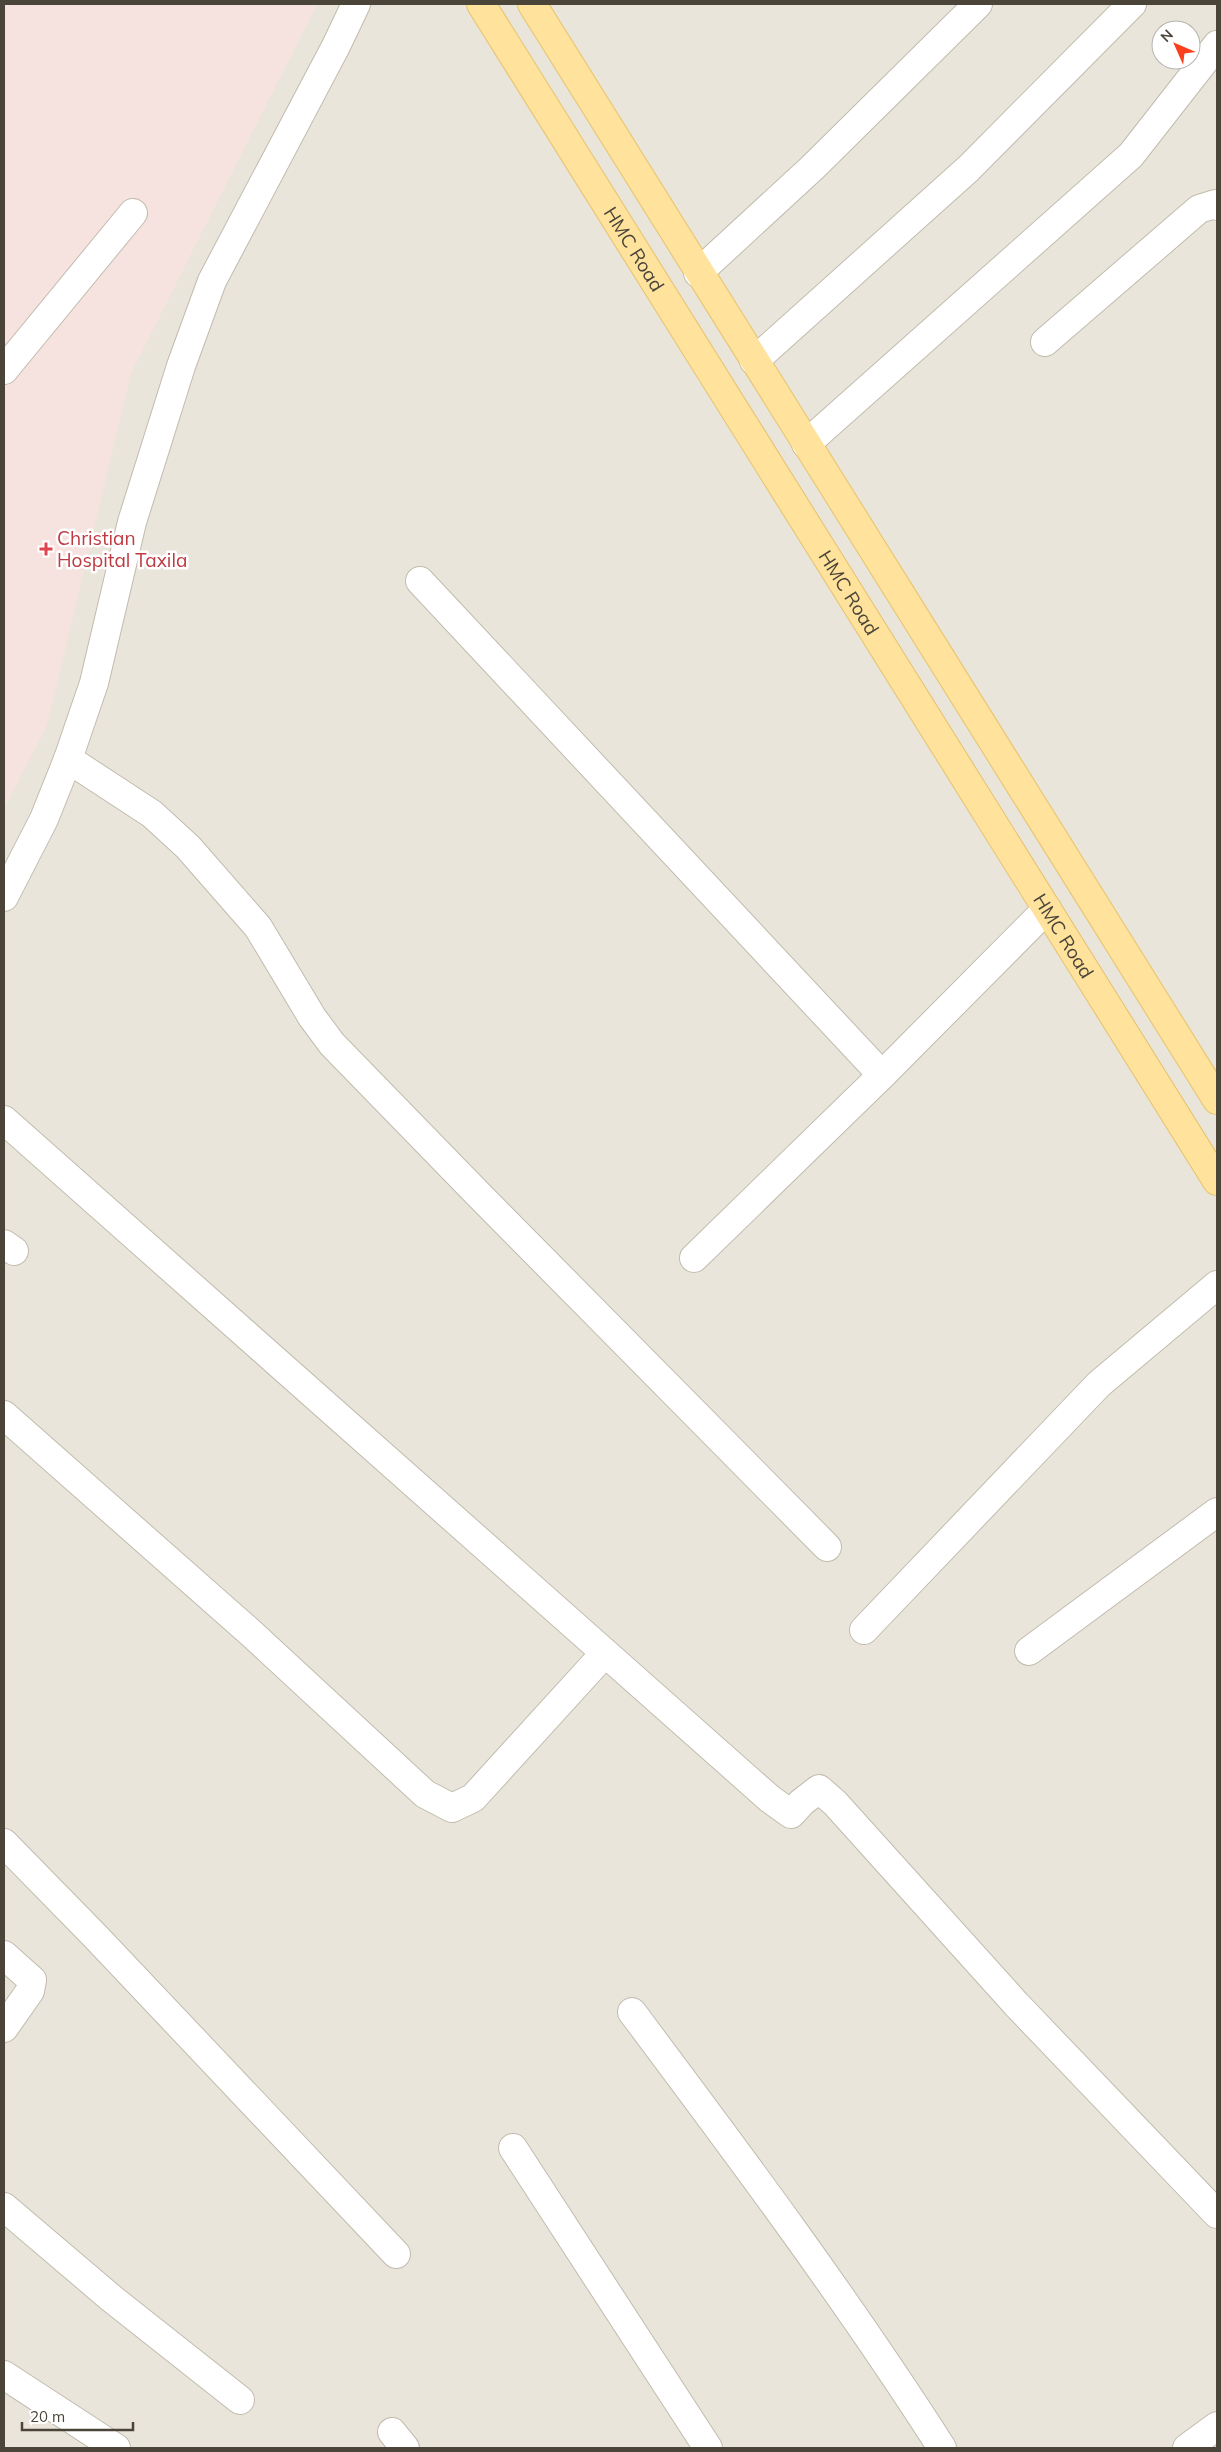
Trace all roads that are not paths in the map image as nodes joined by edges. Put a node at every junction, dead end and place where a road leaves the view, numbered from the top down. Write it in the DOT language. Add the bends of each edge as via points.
graph roads {
  1 [pos="356,4"];
  2 [pos="480,4"];
  3 [pos="532,4"];
  4 [pos="978,4"];
  5 [pos="1132,4"];
  6 [pos="1217,45"];
  7 [pos="1217,206"];
  8 [pos="133,213"];
  9 [pos="698,273"];
  10 [pos="1045,342"];
  11 [pos="754,362"];
  12 [pos="4,370"];
  13 [pos="806,444"];
  14 [pos="420,581"];
  15 [pos="68,759"];
  16 [pos="4,897"];
  17 [pos="1047,909"];
  18 [pos="882,1075"];
  19 [pos="1217,1100"];
  20 [pos="4,1120"];
  21 [pos="1217,1181"];
  22 [pos="694,1258"];
  23 [pos="1217,1286"];
  24 [pos="4,1416"];
  25 [pos="1217,1512"];
  26 [pos="827,1548"];
  27 [pos="864,1630"];
  28 [pos="1030,1651"];
  29 [pos="605,1653"];
  30 [pos="4,1844"];
  31 [pos="4,1955"];
  32 [pos="632,2012"];
  33 [pos="4,2028"];
  34 [pos="513,2148"];
  35 [pos="4,2207"];
  36 [pos="1217,2214"];
  37 [pos="396,2254"];
  38 [pos="4,2375"];
  39 [pos="240,2400"];
  40 [pos="1217,2426"];
  41 [pos="116,2448"];
  42 [pos="708,2448"];
  43 [pos="942,2448"];
  44 [pos="1187,2448"];
  1 -- 15 [label="street" via="212,281 132,522 94,683"];
  2 -- 17 [label="main road, HMC Road"];
  3 -- 9 [label="main road"];
  4 -- 9 [label="street" via="812,168"];
  5 -- 11 [label="street" via="968,169"];
  6 -- 13 [label="street" via="1131,155"];
  7 -- 10 [label="street" via="1200,209"];
  8 -- 12 [label="street"];
  9 -- 11 [label="main road"];
  11 -- 13 [label="main road"];
  13 -- 19 [label="main road"];
  14 -- 18 [label="street"];
  15 -- 16 [label="street" via="44,819"];
  15 -- 26 [label="street" via="152,814 188,847 258,927 332,1044"];
  17 -- 18 [label="street"];
  17 -- 21 [label="main road, HMC Road"];
  18 -- 22 [label="street"];
  20 -- 29 [label="street"];
  23 -- 27 [label="street" via="1099,1384"];
  24 -- 29 [label="street" via="245,1627 425,1794 452,1808 473,1798"];
  25 -- 28 [label="street"];
  29 -- 36 [label="street" via="791,1814 819,1789 1016,2004"];
  30 -- 37 [label="street"];
  31 -- 33 [label="street" via="32,1980 30,1991"];
  32 -- 43 [label="street" via="737,2152 884,2359"];
  34 -- 42 [label="street"];
  35 -- 39 [label="street" via="111,2298"];
  38 -- 41 [label="street"];
  40 -- 44 [label="street"];
}
